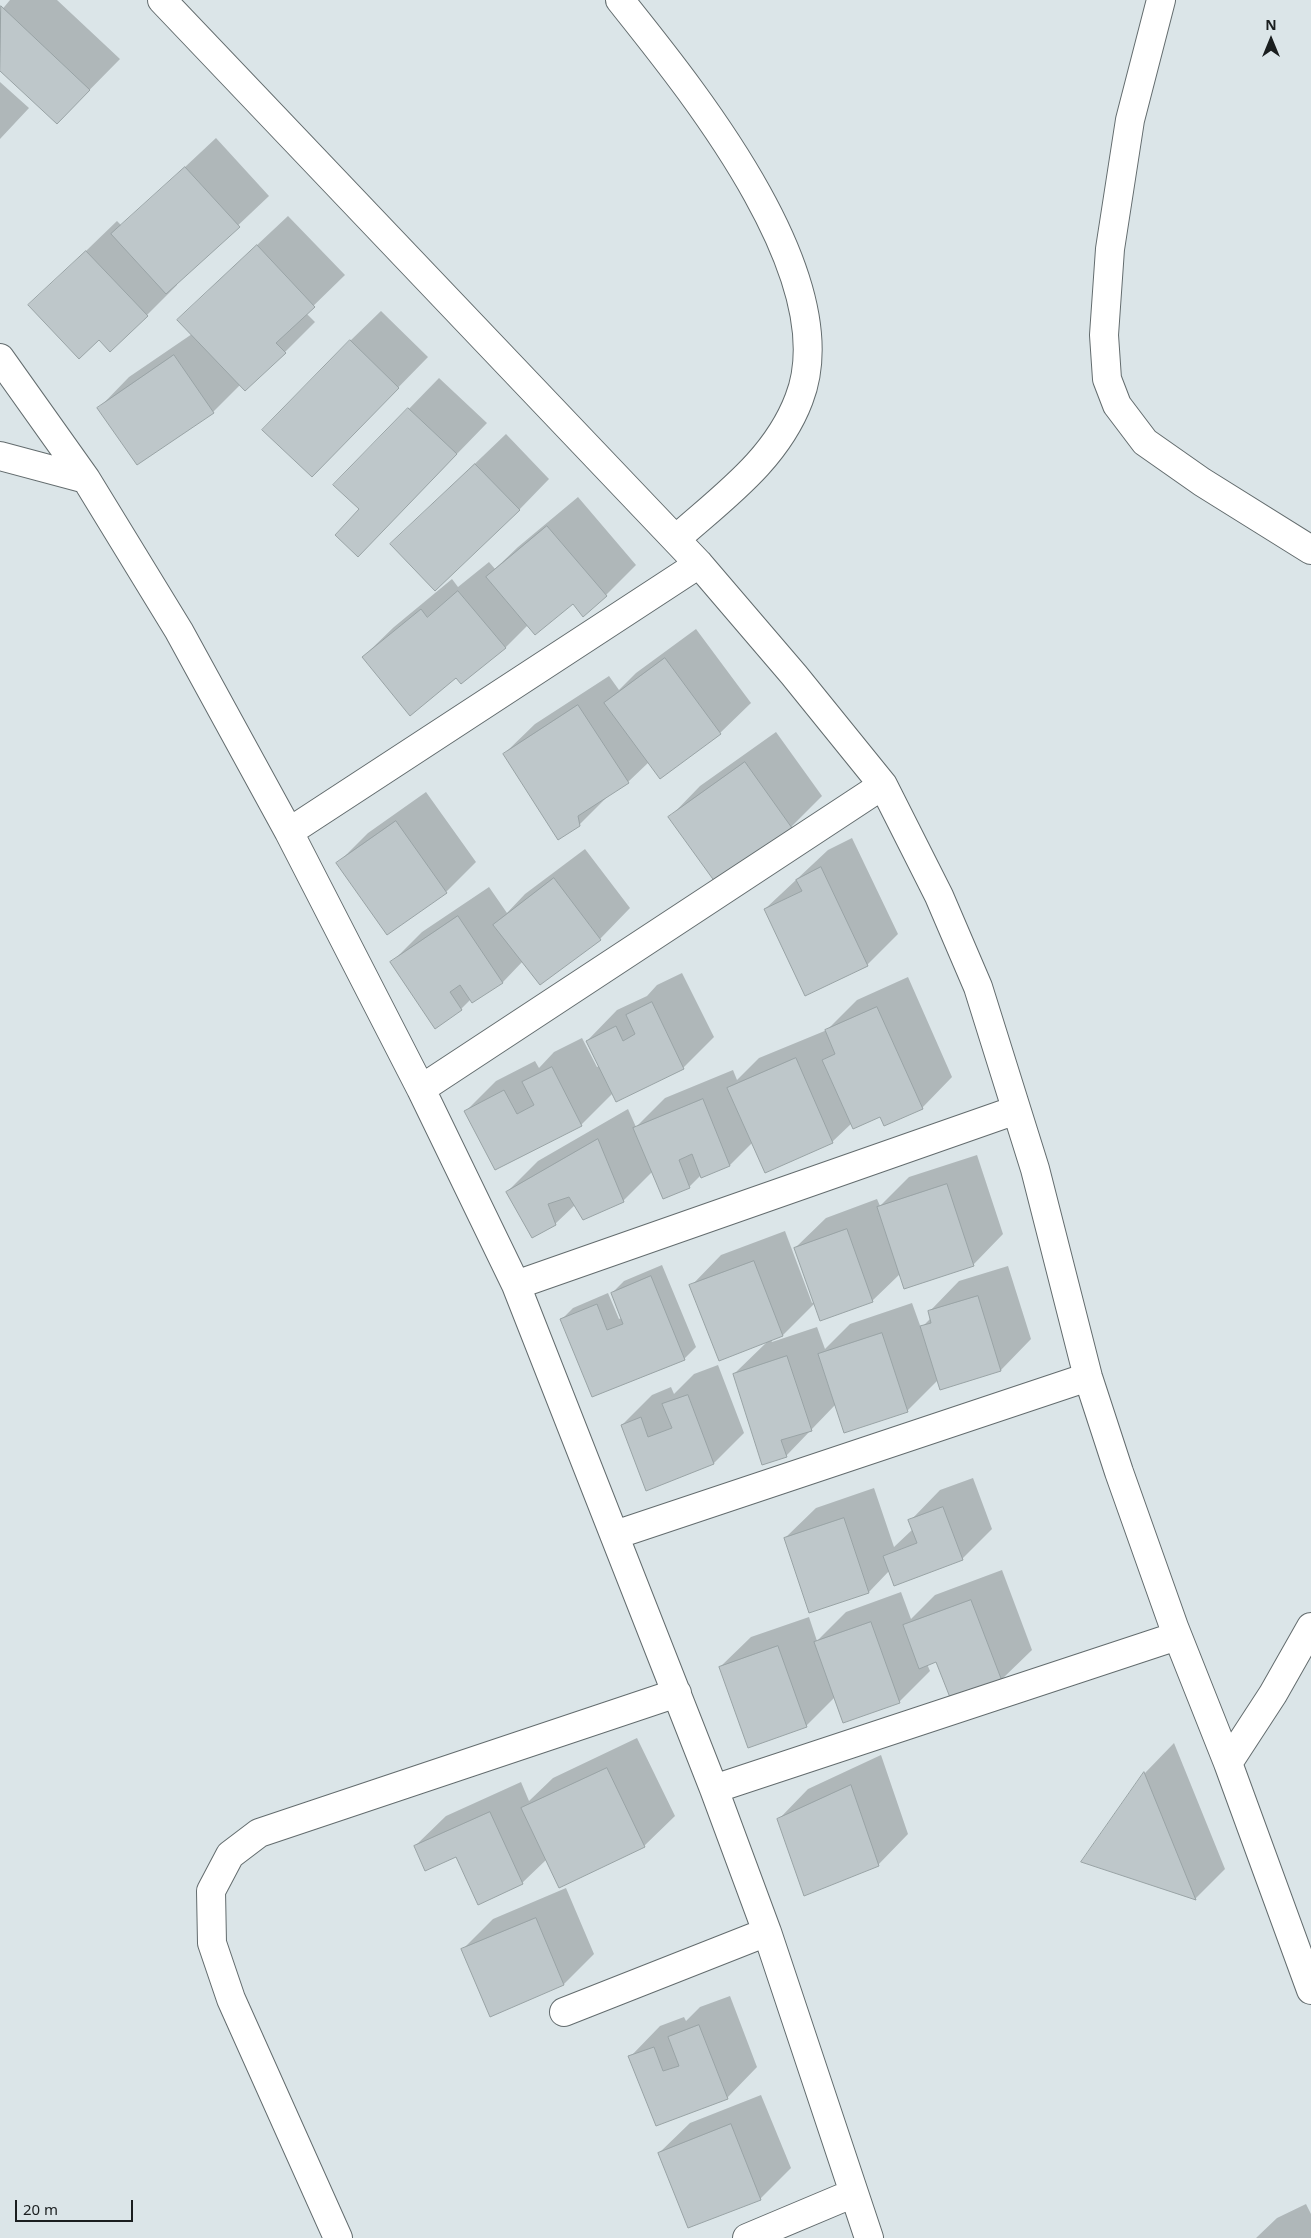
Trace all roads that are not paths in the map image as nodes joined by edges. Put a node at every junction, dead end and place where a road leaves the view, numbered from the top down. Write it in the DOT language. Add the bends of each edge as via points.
graph roads {
  1 [pos="162,0"];
  2 [pos="620,0"];
  3 [pos="1162,0"];
  4 [pos="0,358"];
  5 [pos="0,456"];
  6 [pos="86,478"];
  7 [pos="676,539"];
  8 [pos="1311,550"];
  9 [pos="699,564"];
  10 [pos="883,785"];
  11 [pos="289,832"];
  12 [pos="421,1089"];
  13 [pos="1016,1110"];
  14 [pos="516,1285"];
  15 [pos="1088,1377"];
  16 [pos="615,1535"];
  17 [pos="1311,1627"];
  18 [pos="1178,1636"];
  19 [pos="677,1693"];
  20 [pos="1228,1763"];
  21 [pos="714,1789"];
  22 [pos="766,1932"];
  23 [pos="1311,1990"];
  24 [pos="564,2012"];
  25 [pos="854,2193"];
  26 [pos="338,2238"];
  27 [pos="747,2238"];
  28 [pos="869,2238"];
  1 -- 7 [label="street"];
  2 -- 7 [label="street" via="704,109 753,186 799,289 806,332 807,367 800,398 787,425 756,469"];
  3 -- 8 [label="street" via="1130,120 1110,249 1104,335 1107,379 1117,405 1145,442"];
  4 -- 6 [label="street"];
  5 -- 6 [label="street"];
  6 -- 11 [label="street" via="178,631"];
  7 -- 9 [label="street"];
  9 -- 10 [label="street" via="794,674"];
  9 -- 11 [label="street"];
  10 -- 12 [label="street"];
  10 -- 13 [label="street" via="939,896 978,987"];
  11 -- 12 [label="street"];
  12 -- 14 [label="street"];
  13 -- 14 [label="street"];
  13 -- 15 [label="street" via="1035,1170"];
  14 -- 16 [label="street"];
  15 -- 16 [label="street"];
  15 -- 18 [label="street"];
  16 -- 19 [label="street"];
  17 -- 20 [label="street"];
  18 -- 20 [label="street"];
  18 -- 21 [label="street"];
  19 -- 21 [label="street"];
  19 -- 26 [label="street" via="259,1833 230,1855 211,1891 212,1943 231,1999"];
  20 -- 23 [label="street"];
  21 -- 22 [label="street"];
  22 -- 24 [label="street"];
  22 -- 25 [label="street"];
  25 -- 27 [label="street"];
  25 -- 28 [label="street"];
}
